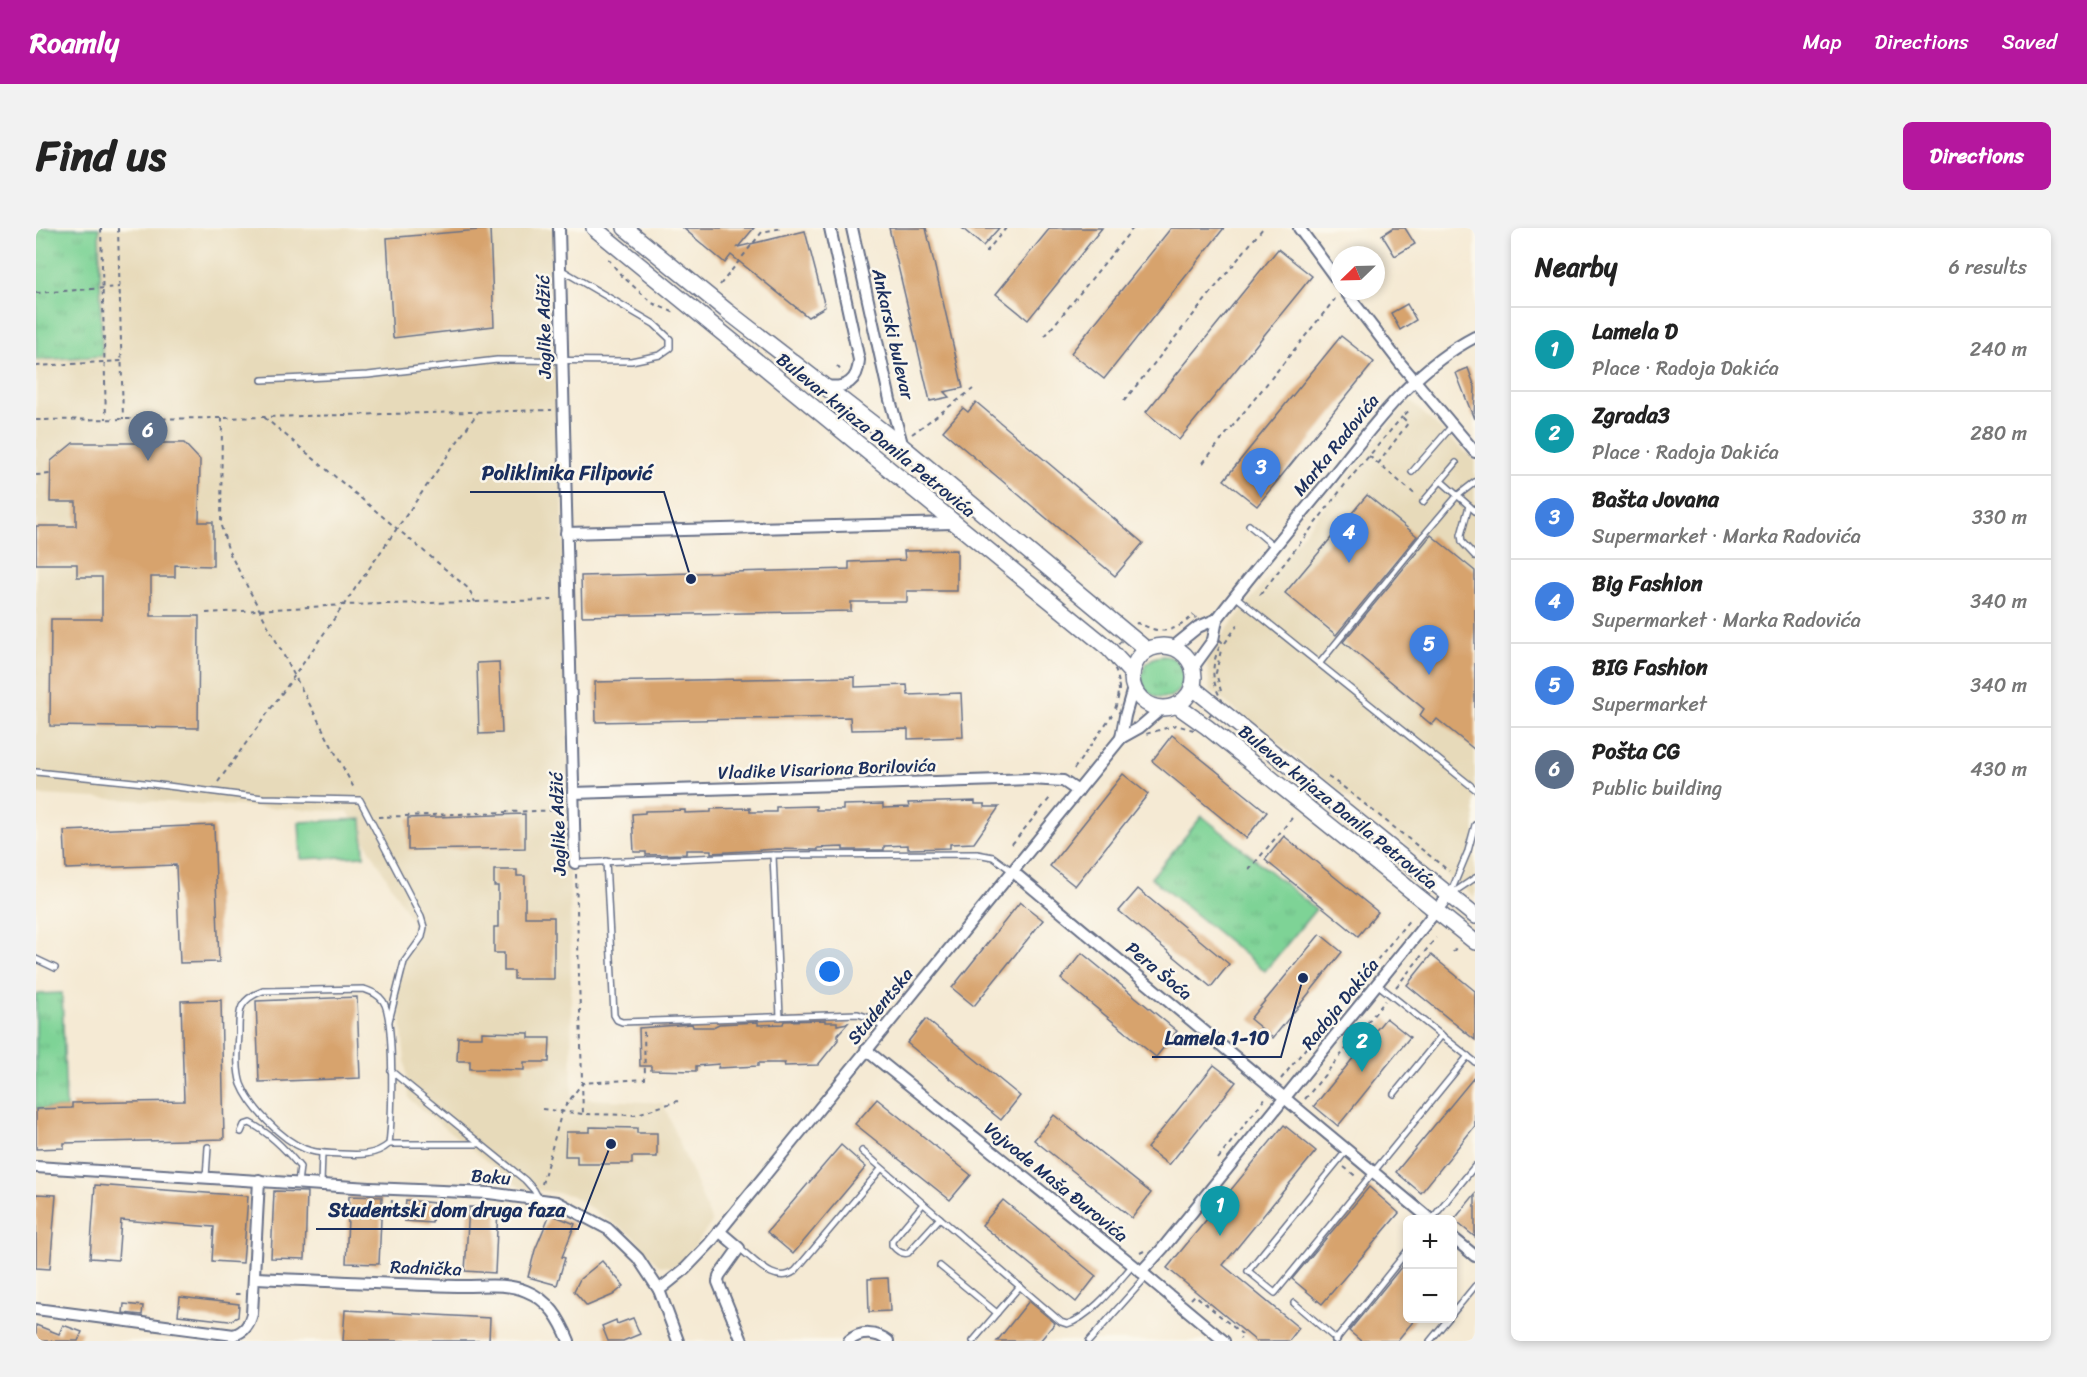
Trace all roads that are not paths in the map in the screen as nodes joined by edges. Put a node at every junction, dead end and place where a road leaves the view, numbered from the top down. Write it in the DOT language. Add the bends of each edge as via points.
graph roads {
  1 [pos="559,228"];
  2 [pos="594,228"];
  3 [pos="625,228"];
  4 [pos="830,228"];
  5 [pos="852,228"];
  6 [pos="1299,228"];
  7 [pos="560,269"];
  8 [pos="1331,272"];
  9 [pos="1346,300"];
  10 [pos="1475,337"];
  11 [pos="561,359"];
  12 [pos="262,380"];
  13 [pos="1414,380"];
  14 [pos="826,386"];
  15 [pos="1452,426"];
  16 [pos="906,442"];
  17 [pos="1475,452"];
  18 [pos="1456,464"];
  19 [pos="1412,471"];
  20 [pos="1441,482"];
  21 [pos="1475,482"];
  22 [pos="1457,496"];
  23 [pos="1423,502"];
  24 [pos="1469,506"];
  25 [pos="1475,511"];
  26 [pos="953,523"];
  27 [pos="1250,525"];
  28 [pos="566,533"];
  29 [pos="1275,547"];
  30 [pos="1475,556"];
  31 [pos="1235,596"];
  32 [pos="1217,619"];
  33 [pos="1172,648"];
  34 [pos="1147,650"];
  35 [pos="1319,664"];
  36 [pos="1192,669"];
  37 [pos="1133,681"];
  38 [pos="1192,687"];
  39 [pos="1169,707"];
  40 [pos="1121,738"];
  41 [pos="36,772"];
  42 [pos="1475,789"];
  43 [pos="1078,791"];
  44 [pos="573,793"];
  45 [pos="1475,825"];
  46 [pos="773,855"];
  47 [pos="606,861"];
  48 [pos="575,863"];
  49 [pos="1012,871"];
  50 [pos="1475,878"];
  51 [pos="1449,895"];
  52 [pos="1437,911"];
  53 [pos="1475,916"];
  54 [pos="1475,942"];
  55 [pos="36,959"];
  56 [pos="55,968"];
  57 [pos="1377,984"];
  58 [pos="780,1017"];
  59 [pos="389,1020"];
  60 [pos="884,1028"];
  61 [pos="1442,1035"];
  62 [pos="866,1050"];
  63 [pos="1468,1056"];
  64 [pos="1475,1062"];
  65 [pos="391,1071"];
  66 [pos="1394,1094"];
  67 [pos="1284,1098"];
  68 [pos="241,1132"];
  69 [pos="389,1144"];
  70 [pos="478,1144"];
  71 [pos="208,1147"];
  72 [pos="1347,1150"];
  73 [pos="862,1151"];
  74 [pos="322,1153"];
  75 [pos="1475,1166"];
  76 [pos="36,1167"];
  77 [pos="882,1169"];
  78 [pos="1374,1172"];
  79 [pos="206,1177"];
  80 [pos="260,1180"];
  81 [pos="298,1183"];
  82 [pos="321,1185"];
  83 [pos="539,1199"];
  84 [pos="923,1204"];
  85 [pos="1425,1215"];
  86 [pos="1435,1215"];
  87 [pos="940,1218"];
  88 [pos="720,1231"];
  89 [pos="1457,1241"];
  90 [pos="740,1248"];
  91 [pos="1403,1255"];
  92 [pos="1475,1256"];
  93 [pos="940,1266"];
  94 [pos="1140,1271"];
  95 [pos="256,1278"];
  96 [pos="1020,1286"];
  97 [pos="1475,1286"];
  98 [pos="659,1290"];
  99 [pos="1294,1303"];
  100 [pos="1457,1308"];
  101 [pos="36,1309"];
  102 [pos="997,1313"];
  103 [pos="1445,1323"];
  104 [pos="1337,1340"];
  105 [pos="569,1341"];
  106 [pos="678,1341"];
  107 [pos="741,1341"];
  108 [pos="849,1341"];
  109 [pos="888,1341"];
  110 [pos="973,1341"];
  111 [pos="1089,1341"];
  112 [pos="1224,1341"];
  113 [pos="1430,1341"];
  1 -- 7 [label="street, Jaglike Adžić"];
  2 -- 26 [label="main road, Bulevar knjaza Danila Petrovića"];
  3 -- 14 [label="main road, Bulevar knjaza Danila Petrovića"];
  4 -- 14 [label="street" via="859,369 848,384"];
  5 -- 16 [label="street, Ankarski bulevar" via="890,400"];
  6 -- 8 [label="street"];
  7 -- 11 [label="street, Jaglike Adžić"];
  7 -- 11 [label="lane" via="654,324 665,332 671,344 668,351 631,361"];
  9 -- 13 [label="street"];
  10 -- 13 [label="street, Marka Radovića"];
  11 -- 12 [label="lane" via="497,360 368,375"];
  11 -- 28 [label="street, Jaglike Adžić"];
  13 -- 15 [label="street"];
  13 -- 29 [label="street, Marka Radovića"];
  14 -- 16 [label="main road, Bulevar knjaza Danila Petrovića"];
  15 -- 17 [label="street"];
  15 -- 19 [label="lane"];
  16 -- 34 [label="main road, Bulevar knjaza Danila Petrovića"];
  18 -- 20 [label="lane"];
  20 -- 22 [label="lane"];
  20 -- 23 [label="lane"];
  21 -- 22 [label="lane"];
  22 -- 24 [label="lane"];
  22 -- 35 [label="lane"];
  24 -- 25 [label="lane"];
  24 -- 30 [label="lane" via="1461,535 1462,542"];
  26 -- 28 [label="street"];
  26 -- 37 [label="main road, Bulevar knjaza Danila Petrovića" via="1108,648"];
  27 -- 29 [label="lane"];
  28 -- 44 [label="street, Jaglike Adžić"];
  29 -- 31 [label="street, Marka Radovića"];
  31 -- 32 [label="street, Marka Radovića"];
  31 -- 35 [label="lane"];
  32 -- 33 [label="street, Marka Radovića" via="1198,627"];
  32 -- 36 [label="street, Marka Radovića" via="1213,640"];
  33 -- 34 [label="main road"];
  33 -- 36 [label="main road" via="1181,652"];
  34 -- 37 [label="main road" via="1140,656"];
  35 -- 42 [label="lane"];
  36 -- 38 [label="main road"];
  37 -- 39 [label="main road, Bulevar knjaza Danila Petrovića" via="1138,696 1145,702"];
  37 -- 40 [label="street, Studentska"];
  38 -- 39 [label="main road" via="1183,701"];
  38 -- 51 [label="main road, Bulevar knjaza Danila Petrovića"];
  39 -- 40 [label="street, Studentska"];
  39 -- 52 [label="main road, Bulevar knjaza Danila Petrovića" via="1207,727"];
  40 -- 43 [label="street, Studentska"];
  41 -- 59 [label="lane" via="263,798 360,800 424,927 422,938 404,962"];
  43 -- 44 [label="street, Vladike Visariona Borilovića" via="1063,781 1031,779"];
  43 -- 49 [label="street, Studentska"];
  44 -- 48 [label="street, Jaglike Adžić"];
  45 -- 51 [label="lane"];
  46 -- 47 [label="lane"];
  46 -- 49 [label="lane" via="982,854"];
  46 -- 58 [label="lane"];
  47 -- 48 [label="lane"];
  47 -- 58 [label="lane" via="617,1020"];
  49 -- 60 [label="street, Studentska"];
  49 -- 67 [label="street, Pera Šoća"];
  50 -- 51 [label="lane"];
  51 -- 52 [label="street, Radoja Dakića"];
  51 -- 53 [label="main road, Bulevar knjaza Danila Petrovića"];
  52 -- 54 [label="main road, Bulevar knjaza Danila Petrovića"];
  52 -- 57 [label="street, Radoja Dakića"];
  55 -- 56 [label="lane"];
  57 -- 61 [label="lane"];
  57 -- 67 [label="street, Radoja Dakića"];
  58 -- 60 [label="lane" via="858,1014"];
  59 -- 65 [label="lane"];
  59 -- 74 [label="lane" via="383,1000 364,990 263,991 244,1001 239,1011 238,1068 247,1096 286,1138"];
  60 -- 62 [label="street, Studentska"];
  61 -- 63 [label="lane"];
  61 -- 66 [label="lane"];
  62 -- 88 [label="street, Studentska"];
  62 -- 94 [label="street, Vojvode Maša Đurovića"];
  63 -- 64 [label="lane"];
  63 -- 78 [label="lane"];
  65 -- 69 [label="lane"];
  65 -- 70 [label="lane"];
  67 -- 72 [label="street, Pera Šoća"];
  67 -- 94 [label="street, Radoja Dakića"];
  68 -- 81 [label="lane" via="250,1123 292,1157 300,1167"];
  69 -- 70 [label="lane"];
  69 -- 74 [label="lane" via="371,1154"];
  70 -- 83 [label="lane" via="525,1180"];
  71 -- 79 [label="lane"];
  72 -- 78 [label="street, Pera Šoća"];
  72 -- 78 [label="lane" via="1248,1271 1275,1293"];
  73 -- 77 [label="lane, Radoja Dakića"];
  74 -- 82 [label="lane"];
  75 -- 86 [label="lane"];
  76 -- 79 [label="street, Baku"];
  77 -- 84 [label="lane, Radoja Dakića"];
  77 -- 90 [label="lane" via="790,1275 772,1274"];
  78 -- 85 [label="street, Pera Šoća"];
  79 -- 80 [label="street, Baku"];
  80 -- 81 [label="street, Baku"];
  80 -- 95 [label="street"];
  81 -- 82 [label="street, Baku"];
  82 -- 83 [label="street, Baku"];
  83 -- 98 [label="street, Baku" via="557,1202 608,1229 638,1258"];
  84 -- 87 [label="lane, Radoja Dakića"];
  84 -- 87 [label="lane" via="892,1241 898,1251 908,1253"];
  87 -- 96 [label="lane, Radoja Dakića"];
  88 -- 90 [label="street"];
  88 -- 98 [label="street, Studentska"];
  89 -- 92 [label="street"];
  90 -- 107 [label="street" via="718,1282"];
  91 -- 104 [label="lane"];
  93 -- 102 [label="lane"];
  94 -- 96 [label="lane, Radoja Dakića" via="1067,1324"];
  94 -- 111 [label="lane"];
  94 -- 112 [label="street, Vojvode Maša Đurovića"];
  95 -- 101 [label="street" via="249,1323 243,1332 234,1335"];
  95 -- 105 [label="street, Radnička" via="509,1286 537,1296 549,1306"];
  96 -- 102 [label="lane"];
  97 -- 100 [label="lane"];
  98 -- 106 [label="street, Baku"];
  99 -- 104 [label="lane"];
  102 -- 110 [label="lane"];
  103 -- 113 [label="lane"];
  108 -- 109 [label="street" via="865,1334 877,1334"];
}
